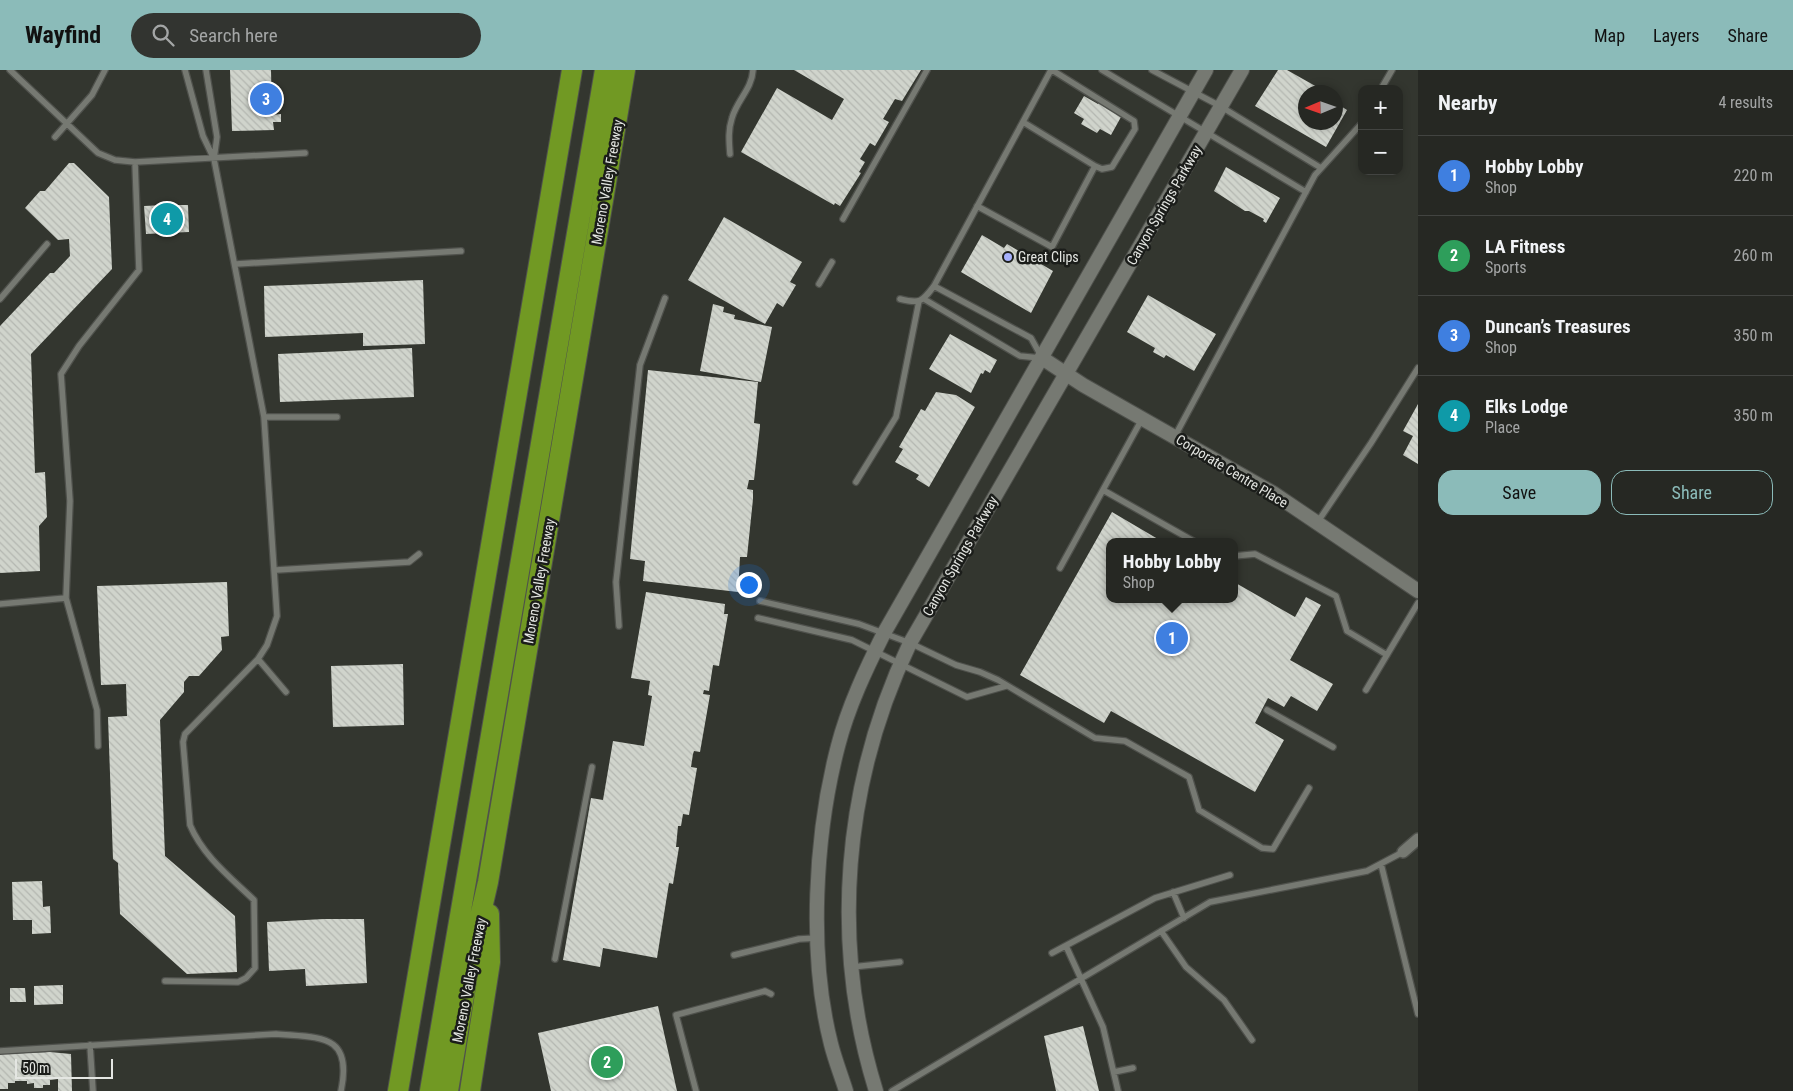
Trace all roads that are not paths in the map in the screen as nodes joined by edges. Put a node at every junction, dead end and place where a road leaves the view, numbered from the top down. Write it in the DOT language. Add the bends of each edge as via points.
graph roads {
  1 [pos="10,70"];
  2 [pos="105,70"];
  3 [pos="185,70"];
  4 [pos="206,70"];
  5 [pos="572,70"];
  6 [pos="605,70"];
  7 [pos="626,70"];
  8 [pos="753,70"];
  9 [pos="927,70"];
  10 [pos="1052,70"];
  11 [pos="1102,70"];
  12 [pos="1152,70"];
  13 [pos="1206,70"];
  14 [pos="1242,70"];
  15 [pos="1392,70"];
  16 [pos="1384,85"];
  17 [pos="1193,92"];
  18 [pos="1220,106"];
  19 [pos="1180,116"];
  20 [pos="1023,122"];
  21 [pos="68,124"];
  22 [pos="1358,127"];
  23 [pos="1206,132"];
  24 [pos="55,136"];
  25 [pos="305,153"];
  26 [pos="730,154"];
  27 [pos="214,159"];
  28 [pos="135,162"];
  29 [pos="1095,166"];
  30 [pos="1320,168"];
  31 [pos="1306,192"];
  32 [pos="977,206"];
  33 [pos="843,219"];
  34 [pos="47,244"];
  35 [pos="461,251"];
  36 [pos="832,262"];
  37 [pos="236,264"];
  38 [pos="820,284"];
  39 [pos="934,286"];
  40 [pos="665,298"];
  41 [pos="0,299"];
  42 [pos="900,299"];
  43 [pos="921,300"];
  44 [pos="1042,358"];
  45 [pos="1418,368"];
  46 [pos="1067,374"];
  47 [pos="264,417"];
  48 [pos="337,417"];
  49 [pos="1144,418"];
  50 [pos="1175,436"];
  51 [pos="856,482"];
  52 [pos="1103,490"];
  53 [pos="1317,523"];
  54 [pos="1188,538"];
  55 [pos="419,554"];
  56 [pos="1238,556"];
  57 [pos="1060,568"];
  58 [pos="276,570"];
  59 [pos="1418,591"];
  60 [pos="66,598"];
  61 [pos="760,601"];
  62 [pos="1418,602"];
  63 [pos="0,604"];
  64 [pos="758,618"];
  65 [pos="620,626"];
  66 [pos="884,633"];
  67 [pos="910,643"];
  68 [pos="875,652"];
  69 [pos="1387,655"];
  70 [pos="258,659"];
  71 [pos="900,664"];
  72 [pos="1006,686"];
  73 [pos="1366,690"];
  74 [pos="286,692"];
  75 [pos="1267,710"];
  76 [pos="98,746"];
  77 [pos="1333,746"];
  78 [pos="592,767"];
  79 [pos="1309,788"];
  80 [pos="1418,839"];
  81 [pos="1403,852"];
  82 [pos="1381,864"];
  83 [pos="1230,875"];
  84 [pos="488,882"];
  85 [pos="1173,892"];
  86 [pos="1184,918"];
  87 [pos="1161,931"];
  88 [pos="818,938"];
  89 [pos="1066,946"];
  90 [pos="1052,953"];
  91 [pos="734,955"];
  92 [pos="555,959"];
  93 [pos="900,962"];
  94 [pos="850,967"];
  95 [pos="1080,978"];
  96 [pos="165,981"];
  97 [pos="771,994"];
  98 [pos="1418,1014"];
  99 [pos="1252,1040"];
  100 [pos="90,1046"];
  101 [pos="0,1051"];
  102 [pos="1133,1068"];
  103 [pos="1114,1072"];
  104 [pos="93,1091"];
  105 [pos="341,1091"];
  106 [pos="398,1091"];
  107 [pos="430,1091"];
  108 [pos="448,1091"];
  109 [pos="470,1091"];
  110 [pos="696,1091"];
  111 [pos="846,1091"];
  112 [pos="876,1091"];
  113 [pos="892,1091"];
  114 [pos="1118,1091"];
  1 -- 21 [label="lane"];
  2 -- 21 [label="lane" via="92,95"];
  3 -- 27 [label="lane" via="203,136"];
  4 -- 27 [label="lane" via="217,137"];
  5 -- 106 [label="highway"];
  6 -- 107 [label="highway"];
  7 -- 84 [label="highway, Moreno Valley Freeway"];
  8 -- 26 [label="lane" via="752,80 732,116 728,137"];
  9 -- 33 [label="lane"];
  10 -- 20 [label="lane"];
  10 -- 29 [label="lane" via="1134,121 1135,129 1112,167 1102,169"];
  11 -- 19 [label="lane"];
  12 -- 17 [label="lane"];
  13 -- 17 [label="street, Canyon Springs Parkway"];
  14 -- 18 [label="street, Canyon Springs Parkway"];
  15 -- 16 [label="lane"];
  17 -- 18 [label="lane"];
  17 -- 19 [label="street, Canyon Springs Parkway"];
  18 -- 23 [label="street, Canyon Springs Parkway"];
  18 -- 30 [label="lane"];
  19 -- 23 [label="lane"];
  19 -- 44 [label="street, Canyon Springs Parkway"];
  20 -- 29 [label="lane"];
  20 -- 32 [label="lane"];
  21 -- 24 [label="lane"];
  21 -- 28 [label="lane" via="98,153 115,160"];
  22 -- 30 [label="lane"];
  23 -- 31 [label="lane"];
  23 -- 46 [label="street, Canyon Springs Parkway"];
  25 -- 27 [label="lane"];
  27 -- 28 [label="lane"];
  27 -- 37 [label="lane"];
  28 -- 60 [label="lane" via="139,270 61,374 70,501"];
  29 -- 32 [label="lane" via="1052,247"];
  30 -- 31 [label="lane"];
  31 -- 50 [label="lane"];
  32 -- 39 [label="lane"];
  34 -- 41 [label="lane"];
  35 -- 37 [label="lane"];
  36 -- 38 [label="lane"];
  37 -- 47 [label="lane"];
  39 -- 43 [label="lane"];
  39 -- 44 [label="lane" via="1031,338"];
  40 -- 65 [label="lane" via="640,366 616,582"];
  42 -- 43 [label="lane"];
  43 -- 44 [label="lane" via="1020,356"];
  43 -- 51 [label="lane" via="896,417"];
  44 -- 46 [label="street, Corporate Centre Place"];
  44 -- 66 [label="street, Canyon Springs Parkway"];
  45 -- 53 [label="lane"];
  46 -- 49 [label="street, Corporate Centre Place"];
  46 -- 67 [label="street, Canyon Springs Parkway"];
  47 -- 48 [label="lane"];
  47 -- 58 [label="lane"];
  49 -- 50 [label="street, Corporate Centre Place"];
  49 -- 52 [label="lane"];
  50 -- 53 [label="street, Corporate Centre Place"];
  52 -- 54 [label="lane"];
  52 -- 57 [label="lane"];
  53 -- 59 [label="street, Corporate Centre Place"];
  55 -- 58 [label="lane" via="409,562"];
  56 -- 69 [label="lane" via="1255,554 1336,596 1347,631"];
  58 -- 70 [label="lane" via="277,616 267,645"];
  60 -- 63 [label="lane"];
  60 -- 76 [label="lane" via="97,710"];
  61 -- 66 [label="lane"];
  62 -- 69 [label="lane"];
  64 -- 68 [label="lane" via="852,640"];
  66 -- 67 [label="lane"];
  66 -- 68 [label="street, Canyon Springs Parkway"];
  67 -- 71 [label="street, Canyon Springs Parkway"];
  67 -- 72 [label="lane"];
  68 -- 71 [label="lane"];
  68 -- 88 [label="street, Canyon Springs Parkway" via="838,744 824,808 817,874"];
  69 -- 73 [label="lane"];
  70 -- 74 [label="lane"];
  70 -- 96 [label="lane" via="185,734 183,742 190,826 203,851 254,900 255,968 238,982"];
  71 -- 72 [label="lane" via="967,697"];
  71 -- 94 [label="street, Canyon Springs Parkway" via="863,774 855,811 847,906"];
  72 -- 79 [label="lane" via="1095,738 1125,741 1189,777 1199,810 1262,848 1273,849"];
  75 -- 77 [label="lane"];
  78 -- 92 [label="lane"];
  80 -- 81 [label="street"];
  81 -- 82 [label="lane"];
  82 -- 86 [label="lane" via="1367,871 1210,902"];
  82 -- 98 [label="lane"];
  83 -- 85 [label="lane"];
  84 -- 108 [label="highway, Moreno Valley Freeway" via="470,960"];
  84 -- 109 [label="highway" via="490,962"];
  85 -- 86 [label="lane"];
  85 -- 89 [label="lane" via="1155,898"];
  86 -- 87 [label="lane"];
  87 -- 95 [label="lane"];
  87 -- 99 [label="lane" via="1186,968 1224,1000"];
  88 -- 91 [label="lane" via="799,939"];
  88 -- 111 [label="street, Canyon Springs Parkway" via="831,1042"];
  89 -- 90 [label="lane"];
  89 -- 95 [label="lane"];
  93 -- 94 [label="lane"];
  94 -- 112 [label="street, Canyon Springs Parkway" via="865,1058"];
  95 -- 103 [label="lane" via="1104,1027"];
  95 -- 113 [label="lane"];
  97 -- 110 [label="lane" via="765,991 676,1014"];
  100 -- 101 [label="lane"];
  100 -- 104 [label="lane"];
  100 -- 105 [label="lane" via="276,1034 317,1038 333,1043 343,1056"];
  102 -- 103 [label="lane"];
  103 -- 114 [label="lane"];
}
